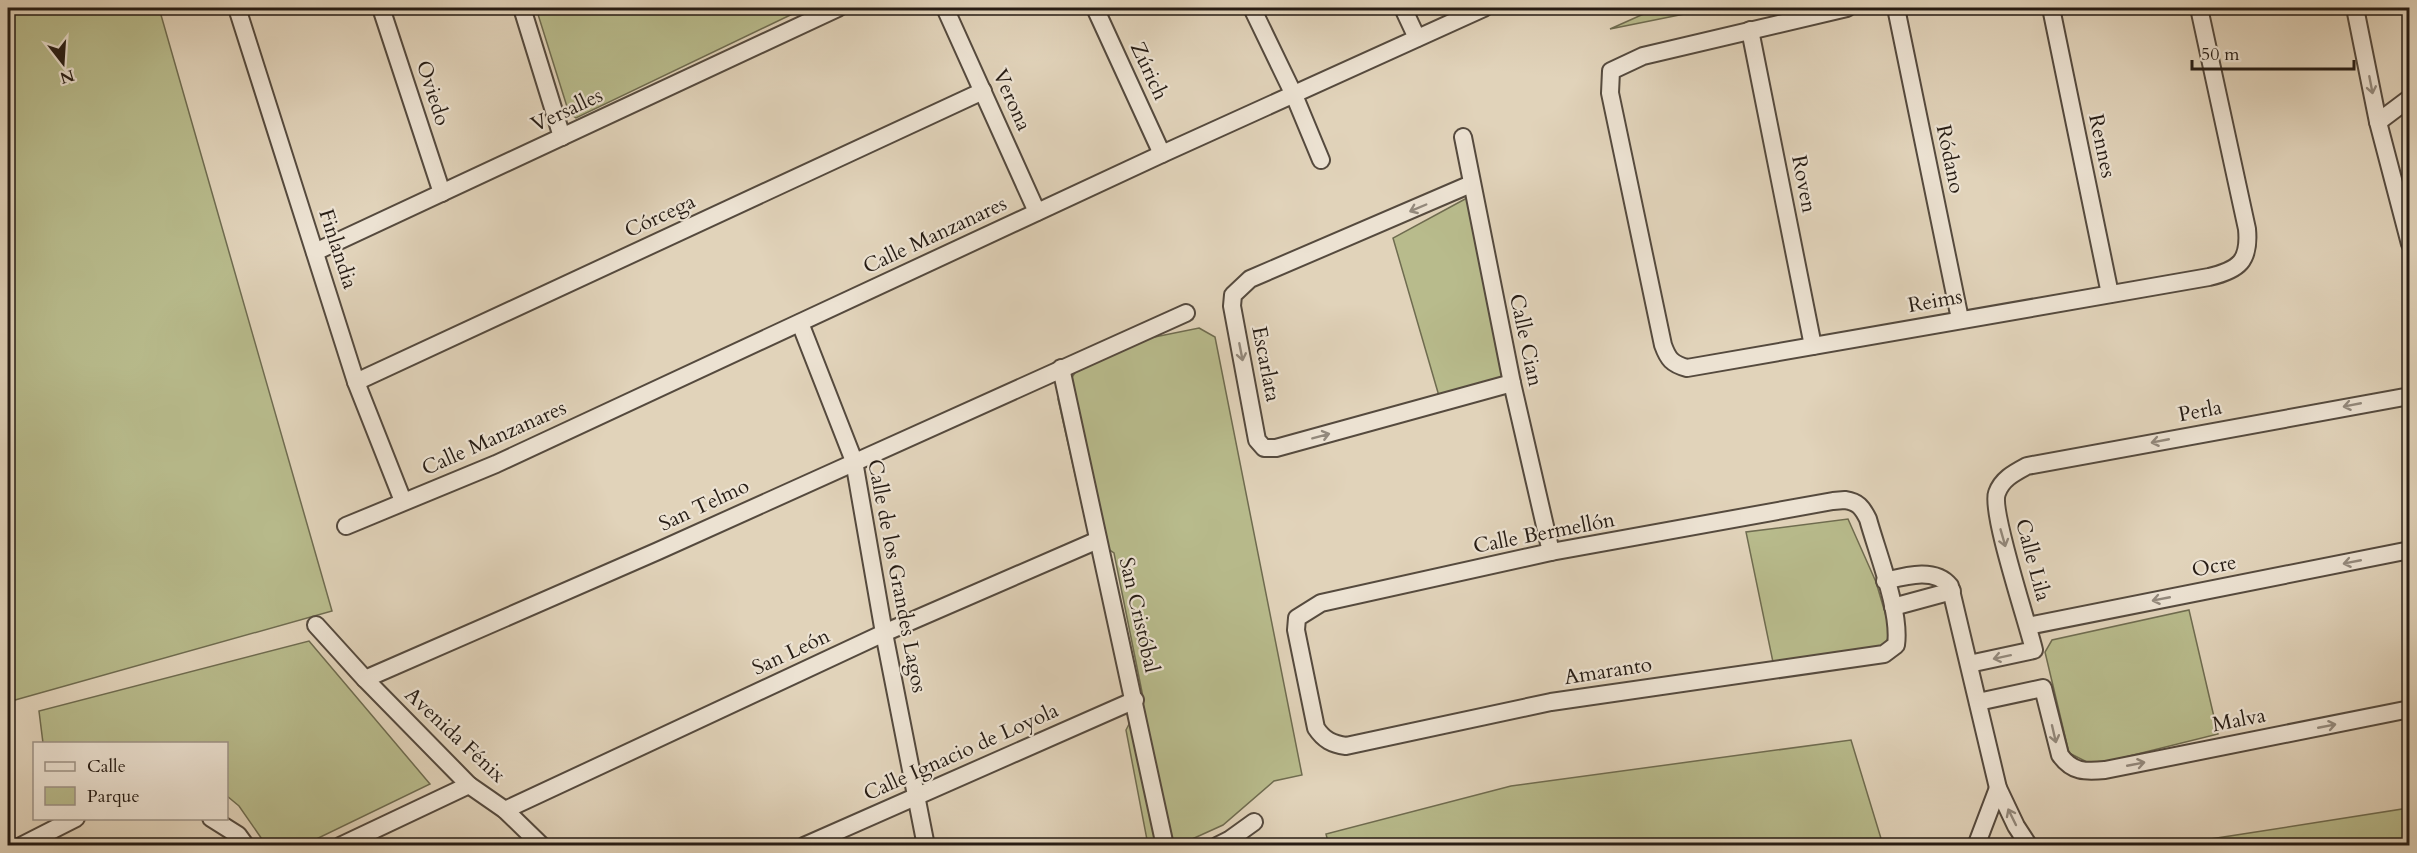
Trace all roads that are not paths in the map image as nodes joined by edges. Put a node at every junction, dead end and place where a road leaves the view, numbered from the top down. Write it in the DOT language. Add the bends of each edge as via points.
graph roads {
  1 [pos="237,8"];
  2 [pos="381,8"];
  3 [pos="522,8"];
  4 [pos="838,8"];
  5 [pos="945,8"];
  6 [pos="1095,8"];
  7 [pos="1252,8"];
  8 [pos="1403,8"];
  9 [pos="1484,8"];
  10 [pos="1847,8"];
  11 [pos="1896,8"];
  12 [pos="2051,8"];
  13 [pos="2199,8"];
  14 [pos="2355,8"];
  15 [pos="1750,30"];
  16 [pos="1417,38"];
  17 [pos="983,91"];
  18 [pos="1294,95"];
  19 [pos="2409,98"];
  20 [pos="2378,122"];
  21 [pos="562,137"];
  22 [pos="1462,137"];
  23 [pos="1162,154"];
  24 [pos="1321,160"];
  25 [pos="1471,184"];
  26 [pos="442,193"];
  27 [pos="1037,212"];
  28 [pos="2409,244"];
  29 [pos="315,252"];
  30 [pos="2110,294"];
  31 [pos="1186,313"];
  32 [pos="1960,319"];
  33 [pos="800,323"];
  34 [pos="1813,346"];
  35 [pos="1060,368"];
  36 [pos="356,382"];
  37 [pos="1512,383"];
  38 [pos="2409,396"];
  39 [pos="854,461"];
  40 [pos="2002,482"];
  41 [pos="403,501"];
  42 [pos="346,526"];
  43 [pos="1098,540"];
  44 [pos="2409,550"];
  45 [pos="1551,552"];
  46 [pos="1885,581"];
  47 [pos="1952,591"];
  48 [pos="1893,607"];
  49 [pos="316,625"];
  50 [pos="2028,626"];
  51 [pos="884,633"];
  52 [pos="1892,650"];
  53 [pos="1969,664"];
  54 [pos="365,679"];
  55 [pos="1135,700"];
  56 [pos="1978,702"];
  57 [pos="2409,709"];
  58 [pos="1334,745"];
  59 [pos="469,785"];
  60 [pos="1998,788"];
  61 [pos="917,796"];
  62 [pos="505,810"];
  63 [pos="74,820"];
  64 [pos="213,820"];
  65 [pos="1254,822"];
  66 [pos="21,846"];
  67 [pos="246,846"];
  68 [pos="340,846"];
  69 [pos="542,846"];
  70 [pos="804,846"];
  71 [pos="926,846"];
  72 [pos="1165,846"];
  73 [pos="1217,846"];
  74 [pos="1976,846"];
  75 [pos="2029,846"];
  1 -- 29 [label="street, Finlandia"];
  2 -- 26 [label="street, Oviedo"];
  3 -- 21 [label="street"];
  4 -- 21 [label="street, Versalles"];
  5 -- 17 [label="street, Verona"];
  6 -- 23 [label="street, Zúrich"];
  7 -- 18 [label="street"];
  8 -- 16 [label="street"];
  9 -- 16 [label="street, Calle Manzanares"];
  10 -- 15 [label="street"];
  11 -- 32 [label="street, Ródano"];
  12 -- 30 [label="street, Rennes"];
  13 -- 30 [label="street, Reims" via="2247,229 2246,256 2240,264 2220,274"];
  14 -- 20 [label="street, one-way"];
  15 -- 34 [label="street, Roven"];
  15 -- 34 [label="street, Reims" via="1643,56 1611,71 1610,93 1667,357 1675,365 1687,368"];
  16 -- 18 [label="street, Calle Manzanares"];
  17 -- 27 [label="street, Verona"];
  17 -- 36 [label="street, Córcega"];
  18 -- 23 [label="street, Calle Manzanares"];
  18 -- 24 [label="street"];
  19 -- 20 [label="street"];
  20 -- 28 [label="street"];
  21 -- 26 [label="street, Versalles"];
  22 -- 25 [label="street, Calle Cian"];
  23 -- 27 [label="street, Calle Manzanares"];
  25 -- 37 [label="street, Calle Cian"];
  25 -- 37 [label="street, Escarlata, one-way" via="1250,279 1233,295 1257,440 1264,448 1276,448"];
  26 -- 29 [label="street, Versalles"];
  27 -- 33 [label="street, Calle Manzanares"];
  29 -- 36 [label="street, Finlandia"];
  30 -- 32 [label="street, Reims"];
  31 -- 35 [label="street, San Telmo"];
  32 -- 34 [label="street, Reims"];
  33 -- 39 [label="street, Calle de los Grandes Lagos"];
  33 -- 41 [label="street, Calle Manzanares" via="496,464"];
  35 -- 39 [label="street, San Telmo"];
  35 -- 43 [label="street, San Cristóbal"];
  36 -- 41 [label="street, Finlandia"];
  37 -- 45 [label="street, Calle Cian"];
  38 -- 40 [label="street, Perla, one-way" via="2027,466"];
  39 -- 51 [label="street, Calle de los Grandes Lagos"];
  39 -- 54 [label="street, San Telmo"];
  40 -- 50 [label="street, Calle Lila, one-way" via="1996,496 1998,520"];
  41 -- 42 [label="street, Calle Manzanares"];
  43 -- 51 [label="street, San León"];
  43 -- 55 [label="street, San Cristóbal"];
  44 -- 50 [label="street, Ocre, one-way"];
  45 -- 46 [label="street, Calle Bermellón" via="1845,500 1856,502 1863,509"];
  45 -- 58 [label="street, Calle Bermellón" via="1321,603 1297,618 1296,630 1316,728"];
  46 -- 47 [label="street" via="1934,576 1947,582"];
  46 -- 48 [label="street, Calle Bermellón"];
  47 -- 48 [label="street"];
  47 -- 53 [label="street"];
  48 -- 52 [label="street, Calle Bermellón" via="1897,638"];
  49 -- 54 [label="street, Avenida Fénix"];
  50 -- 53 [label="street, Calle Lila, one-way" via="2034,650"];
  51 -- 61 [label="street, Calle de los Grandes Lagos"];
  51 -- 62 [label="street, San León"];
  52 -- 58 [label="street, Amaranto" via="1875,656 1551,702 1361,743"];
  53 -- 56 [label="street"];
  54 -- 59 [label="street, Avenida Fénix"];
  55 -- 61 [label="street, Calle Ignacio de Loyola"];
  55 -- 72 [label="street, San Cristóbal"];
  56 -- 57 [label="street, Malva, one-way" via="2043,688 2060,755 2078,771 2105,770"];
  56 -- 60 [label="street"];
  59 -- 62 [label="street, Avenida Fénix"];
  59 -- 68 [label="street"];
  60 -- 74 [label="street"];
  75 -- 60 [label="street, one-way"];
  61 -- 70 [label="street, Calle Ignacio de Loyola"];
  61 -- 71 [label="street, Calle de los Grandes Lagos"];
  62 -- 69 [label="street, Avenida Fénix"];
  63 -- 66 [label="street"];
  64 -- 67 [label="street" via="238,835"];
  65 -- 73 [label="street"];
}
